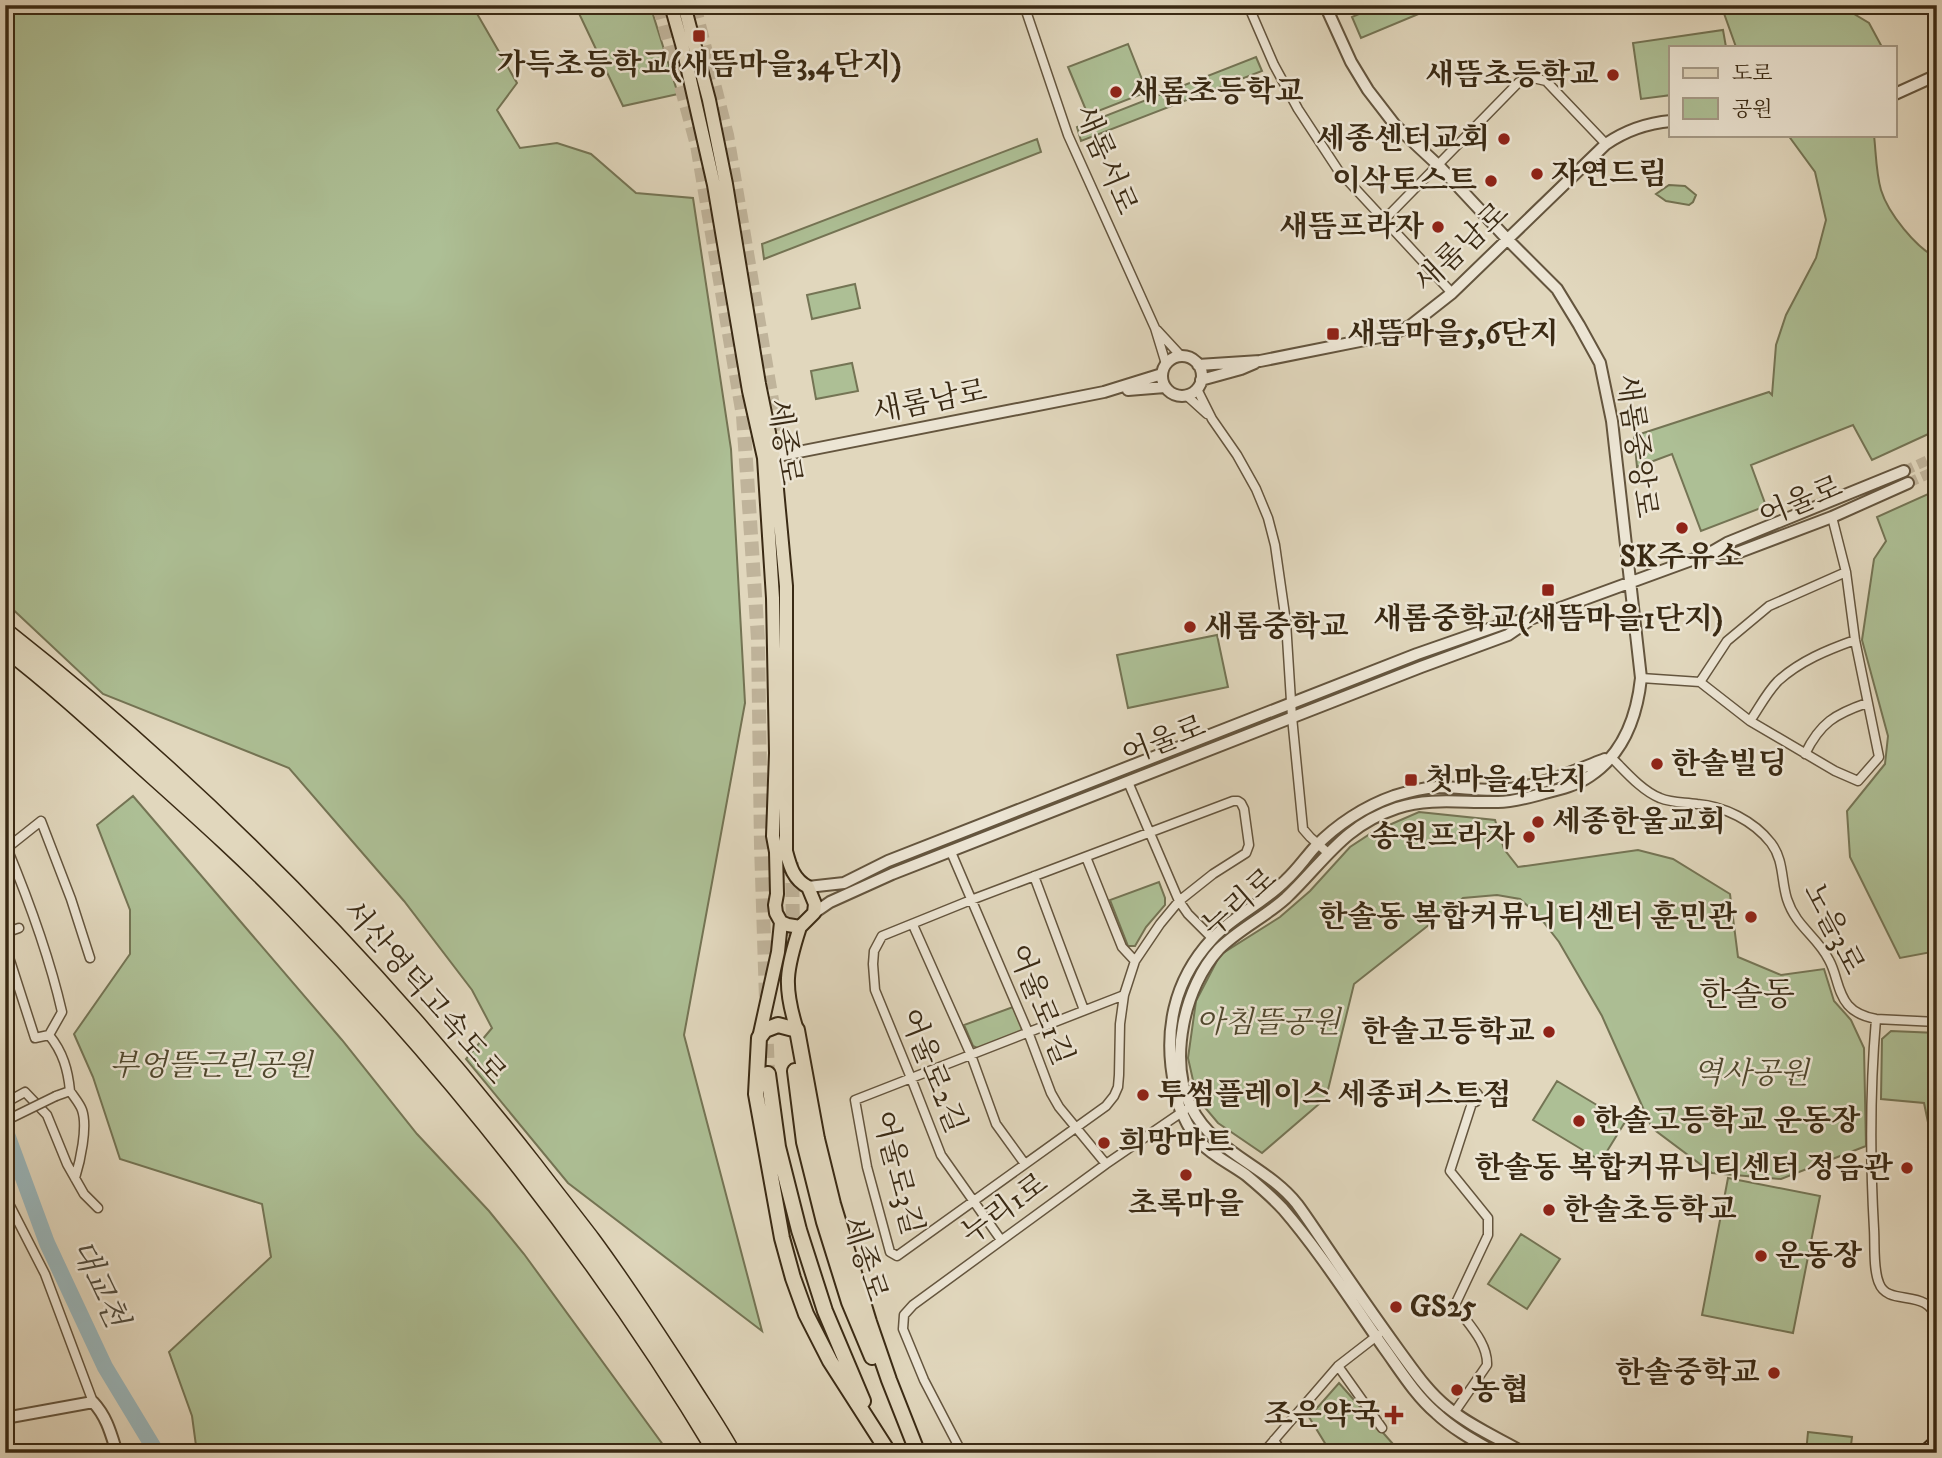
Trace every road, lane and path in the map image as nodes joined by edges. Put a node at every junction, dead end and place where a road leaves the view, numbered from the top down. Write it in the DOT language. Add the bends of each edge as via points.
graph roads {
  1 [pos="671,5"];
  2 [pos="684,5"];
  3 [pos="1024,5"];
  4 [pos="1248,5"];
  5 [pos="1325,5"];
  6 [pos="1929,5"];
  7 [pos="1937,23"];
  8 [pos="1937,75"];
  9 [pos="1896,94"];
  10 [pos="1669,121"];
  11 [pos="1606,144"];
  12 [pos="1439,166"];
  13 [pos="1385,219"];
  14 [pos="1508,240"];
  15 [pos="1452,293"];
  16 [pos="1155,328"];
  17 [pos="1181,356"];
  18 [pos="1260,361"];
  19 [pos="1198,365"];
  20 [pos="1164,369"];
  21 [pos="1199,384"];
  22 [pos="1165,387"];
  23 [pos="1104,392"];
  24 [pos="1186,395"];
  25 [pos="1212,419"];
  26 [pos="769,458"];
  27 [pos="1904,471"];
  28 [pos="1908,483"];
  29 [pos="1832,517"];
  30 [pos="1709,554"];
  31 [pos="1846,572"];
  32 [pos="1629,582"];
  33 [pos="1533,618"];
  34 [pos="5,631"];
  35 [pos="1855,640"];
  36 [pos="5,648"];
  37 [pos="1641,678"];
  38 [pos="1700,682"];
  39 [pos="1867,703"];
  40 [pos="1291,704"];
  41 [pos="1292,717"];
  42 [pos="1750,721"];
  43 [pos="1804,754"];
  44 [pos="1611,757"];
  45 [pos="1128,782"];
  46 [pos="1149,833"];
  47 [pos="1318,845"];
  48 [pos="6,848"];
  49 [pos="951,852"];
  50 [pos="1328,853"];
  51 [pos="1086,857"];
  52 [pos="1034,876"];
  53 [pos="803,884"];
  54 [pos="777,894"];
  55 [pos="971,900"];
  56 [pos="1179,901"];
  57 [pos="814,913"];
  58 [pos="781,922"];
  59 [pos="913,925"];
  60 [pos="800,927"];
  61 [pos="19,928"];
  62 [pos="5,933"];
  63 [pos="1212,938"];
  64 [pos="5,945"];
  65 [pos="90,958"];
  66 [pos="1135,961"];
  67 [pos="1124,995"];
  68 [pos="1084,1010"];
  69 [pos="1876,1019"];
  70 [pos="1937,1022"];
  71 [pos="797,1030"];
  72 [pos="1028,1032"];
  73 [pos="49,1035"];
  74 [pos="759,1038"];
  75 [pos="971,1055"];
  76 [pos="795,1071"];
  77 [pos="768,1074"];
  78 [pos="911,1078"];
  79 [pos="70,1091"];
  80 [pos="5,1103"];
  81 [pos="1472,1103"];
  82 [pos="1186,1109"];
  83 [pos="5,1121"];
  84 [pos="1075,1127"];
  85 [pos="1025,1164"];
  86 [pos="1105,1164"];
  87 [pos="75,1178"];
  88 [pos="5,1196"];
  89 [pos="974,1202"];
  90 [pos="98,1209"];
  91 [pos="1001,1240"];
  92 [pos="1937,1321"];
  93 [pos="1380,1333"];
  94 [pos="1338,1366"];
  95 [pos="93,1402"];
  96 [pos="1454,1413"];
  97 [pos="5,1418"];
  98 [pos="1382,1428"];
  99 [pos="1275,1440"];
  100 [pos="1937,1441"];
  101 [pos="917,1449"];
  102 [pos="117,1453"];
  103 [pos="718,1453"];
  104 [pos="732,1453"];
  105 [pos="889,1453"];
  106 [pos="962,1453"];
  107 [pos="1263,1453"];
  108 [pos="1282,1453"];
  109 [pos="1496,1453"];
  110 [pos="1524,1453"];
  111 [pos="1924,1453"];
  1 -- 26 [label="main road, 세종로" via="714,185 749,391"];
  2 -- 26 [label="main road, 세종로" via="712,112"];
  3 -- 16 [label="street, 새롬서로" via="1068,135"];
  4 -- 13 [label="street" via="1274,65 1310,128 1338,170"];
  5 -- 12 [label="street, 새롬중앙로" via="1368,90 1395,125"];
  6 -- 7 [label="street"];
  8 -- 9 [label="street"];
  10 -- 11 [label="street, 새롬남로" via="1634,129"];
  11 -- 12 [label="street" via="1546,81 1533,78 1520,82"];
  11 -- 14 [label="street, 새롬남로"];
  12 -- 13 [label="street"];
  12 -- 14 [label="street, 새롬중앙로"];
  13 -- 15 [label="street"];
  14 -- 15 [label="street, 새롬남로"];
  14 -- 32 [label="street, 새롬중앙로" via="1557,289 1600,363 1612,421"];
  15 -- 18 [label="street, 새롬남로" via="1410,326 1390,335"];
  16 -- 17 [label="street"];
  16 -- 20 [label="street"];
  17 -- 19 [label="street"];
  17 -- 20 [label="street"];
  18 -- 19 [label="street, 새롬남로"];
  18 -- 21 [label="street, 새롬남로"];
  19 -- 21 [label="street"];
  20 -- 22 [label="street"];
  20 -- 23 [label="street, 새롬남로"];
  21 -- 24 [label="street"];
  21 -- 25 [label="street"];
  22 -- 23 [label="street, 새롬남로"];
  22 -- 24 [label="street"];
  23 -- 26 [label="street, 새롬남로"];
  24 -- 25 [label="street"];
  25 -- 40 [label="street" via="1237,455 1268,519 1286,622"];
  26 -- 53 [label="main road, 세종로" via="786,586 785,837 789,862"];
  26 -- 54 [label="main road, 세종로" via="776,753 772,836"];
  27 -- 30 [label="street, 어울로"];
  28 -- 29 [label="street, 어울로"];
  29 -- 30 [label="street, 어울로" via="1737,553"];
  29 -- 31 [label="street"];
  30 -- 32 [label="street, 어울로"];
  31 -- 35 [label="street"];
  31 -- 38 [label="street" via="1769,607 1727,641"];
  32 -- 33 [label="street, 어울로"];
  32 -- 37 [label="street, 누리로"];
  33 -- 40 [label="street, 어울로" via="1466,637"];
  33 -- 41 [label="street, 어울로" via="1508,635"];
  34 -- 104 [label="highway, 서산영덕고속도로" via="198,795 404,1007 593,1240"];
  35 -- 39 [label="street"];
  35 -- 42 [label="street" via="1798,665 1777,682"];
  36 -- 103 [label="highway, 서산영덕고속도로" via="50,683 237,854 396,1018 489,1128 582,1251"];
  37 -- 38 [label="street"];
  37 -- 44 [label="street, 누리로" via="1634,718"];
  38 -- 42 [label="street"];
  39 -- 43 [label="street" via="1842,711 1824,724"];
  39 -- 43 [label="street" via="1879,757 1858,781"];
  40 -- 41 [label="street"];
  40 -- 53 [label="street, 어울로" via="888,861 844,883"];
  41 -- 45 [label="street, 어울로"];
  41 -- 47 [label="street" via="1303,829"];
  42 -- 43 [label="street"];
  44 -- 47 [label="street, 누리로" via="1510,789 1437,788 1393,796 1350,818"];
  44 -- 50 [label="street, 누리로" via="1590,776 1538,795 1503,802 1448,800 1396,808 1353,830"];
  44 -- 69 [label="street, 노을3로" via="1659,798 1724,810 1764,834 1779,856 1798,923 1830,960 1849,1006"];
  45 -- 46 [label="street"];
  45 -- 49 [label="street, 어울로"];
  46 -- 51 [label="street, 어울로3길"];
  46 -- 56 [label="street"];
  46 -- 56 [label="street, 어울로3길" via="1233,801 1243,806 1249,845 1245,853"];
  47 -- 50 [label="street"];
  47 -- 63 [label="street, 누리로" via="1286,881"];
  48 -- 65 [label="street" via="41,821"];
  48 -- 73 [label="street" via="41,936 62,1012"];
  49 -- 55 [label="street, 어울로1길"];
  49 -- 57 [label="street, 어울로" via="830,901"];
  50 -- 82 [label="street, 누리로" via="1284,900 1219,950 1198,980 1185,1011 1180,1054"];
  51 -- 52 [label="street, 어울로3길"];
  51 -- 66 [label="street" via="1122,947"];
  52 -- 55 [label="street, 어울로3길"];
  52 -- 68 [label="street"];
  53 -- 54 [label="main road" via="783,887"];
  53 -- 57 [label="main road, 세종로" via="815,904"];
  54 -- 58 [label="main road, 세종로" via="776,913"];
  55 -- 59 [label="street, 어울로2길"];
  55 -- 72 [label="street, 어울로1길"];
  56 -- 63 [label="street"];
  56 -- 66 [label="street, 어울로3길"];
  57 -- 60 [label="main road"];
  58 -- 60 [label="main road"];
  58 -- 74 [label="main road, 세종로"];
  59 -- 75 [label="street, 어울로2길"];
  59 -- 78 [label="street, 어울로2길" via="882,936 873,964 875,990"];
  60 -- 71 [label="main road" via="787,973"];
  61 -- 62 [label="street"];
  63 -- 82 [label="street, 누리로" via="1189,972 1174,1007 1170,1065"];
  64 -- 73 [label="street" via="35,1038"];
  66 -- 67 [label="street, 어울로3길"];
  67 -- 68 [label="street, 어울로3길"];
  67 -- 84 [label="street, 어울로3길" via="1118,1087 1106,1106"];
  68 -- 72 [label="street, 어울로3길"];
  69 -- 70 [label="street, 노을3로"];
  69 -- 92 [label="street" via="1871,1135 1877,1275 1883,1290 1922,1301"];
  71 -- 74 [label="highway" via="778,1025"];
  71 -- 101 [label="highway" via="833,1204 873,1334"];
  72 -- 75 [label="street, 어울로3길"];
  72 -- 84 [label="street, 어울로1길" via="1051,1093"];
  73 -- 79 [label="street" via="68,1070"];
  74 -- 105 [label="highway" via="756,1094 793,1278 830,1361"];
  75 -- 78 [label="street, 어울로3길"];
  75 -- 85 [label="street, 어울로2길" via="996,1124"];
  76 -- 101 [label="highway, 세종로" via="804,1142 849,1302"];
  77 -- 105 [label="highway, 세종로" via="778,1147 799,1230 825,1311 859,1395"];
  78 -- 89 [label="street, 어울로2길" via="940,1155"];
  78 -- 89 [label="street, 어울로3길" via="855,1100 890,1252 897,1256"];
  79 -- 83 [label="street, bridge"];
  79 -- 87 [label="street" via="85,1122"];
  80 -- 87 [label="street" via="25,1092 47,1115"];
  81 -- 96 [label="street" via="1450,1171 1488,1218 1488,1235 1455,1305 1484,1347 1487,1365"];
  82 -- 86 [label="street, 누리1로"];
  82 -- 93 [label="street, 누리로" via="1232,1154 1277,1184 1296,1203"];
  84 -- 85 [label="street, 어울로3길"];
  84 -- 86 [label="street, 어울로1길"];
  85 -- 89 [label="street, 어울로3길"];
  86 -- 91 [label="street, 누리1로"];
  87 -- 90 [label="street"];
  88 -- 95 [label="street" via="45,1274"];
  89 -- 91 [label="street, 어울로2길"];
  91 -- 106 [label="street, 누리1로" via="904,1315 903,1329 924,1380"];
  93 -- 94 [label="street"];
  93 -- 96 [label="street, 누리로"];
  93 -- 109 [label="street, 누리로" via="1435,1413"];
  94 -- 98 [label="street"];
  94 -- 99 [label="street"];
  95 -- 97 [label="street"];
  95 -- 102 [label="street" via="109,1424"];
  96 -- 110 [label="street, 누리로"];
  99 -- 107 [label="street"];
  99 -- 108 [label="street"];
  100 -- 111 [label="main road"];
}
